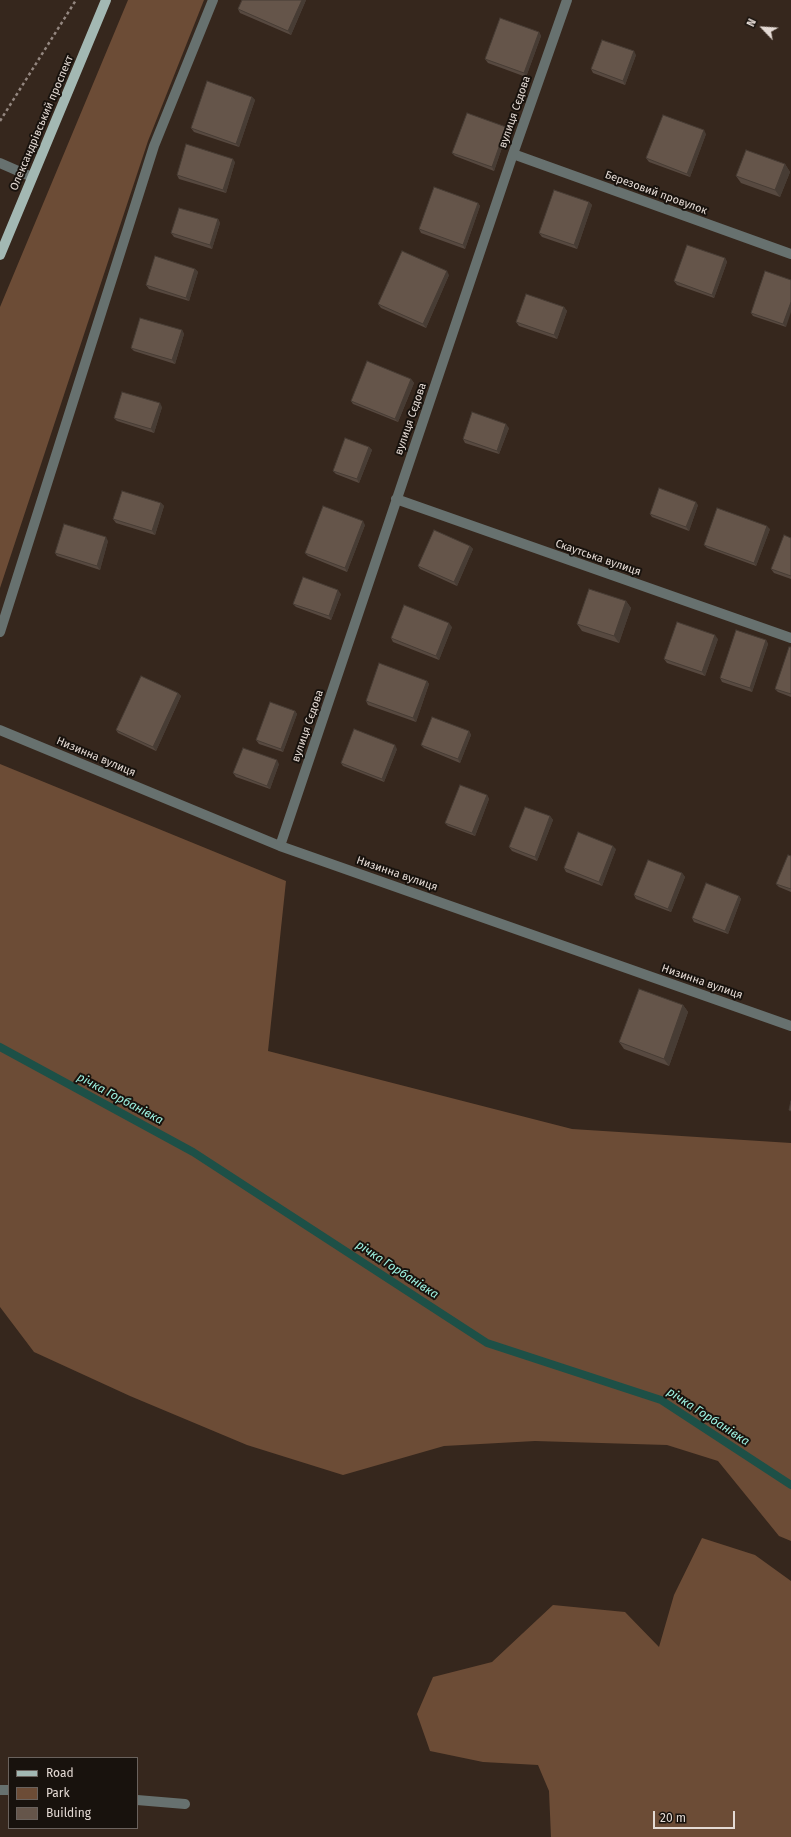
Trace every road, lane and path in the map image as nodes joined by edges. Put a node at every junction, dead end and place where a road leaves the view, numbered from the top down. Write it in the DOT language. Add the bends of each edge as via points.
graph roads {
  1 [pos="76,0"];
  2 [pos="106,0"];
  3 [pos="213,0"];
  4 [pos="567,0"];
  5 [pos="0,121"];
  6 [pos="513,154"];
  7 [pos="0,163"];
  8 [pos="32,177"];
  9 [pos="791,254"];
  10 [pos="0,255"];
  11 [pos="396,500"];
  12 [pos="0,632"];
  13 [pos="791,638"];
  14 [pos="0,730"];
  15 [pos="280,846"];
  16 [pos="791,1026"];
  17 [pos="138,1800"];
  18 [pos="185,1804"];
  1 -- 5 [label="path"];
  2 -- 8 [label="main road, Олександрівський проспект"];
  3 -- 12 [label="street" via="154,146"];
  4 -- 6 [label="street, вулиця Сєдова"];
  6 -- 9 [label="street, Березовий провулок"];
  6 -- 11 [label="street, вулиця Сєдова"];
  7 -- 8 [label="street"];
  8 -- 10 [label="main road, Олександрівський проспект"];
  11 -- 13 [label="street, Скаутська вулиця"];
  11 -- 15 [label="street, вулиця Сєдова"];
  14 -- 15 [label="street, Низинна вулиця"];
  15 -- 16 [label="street, Низинна вулиця"];
  17 -- 18 [label="street"];
}
